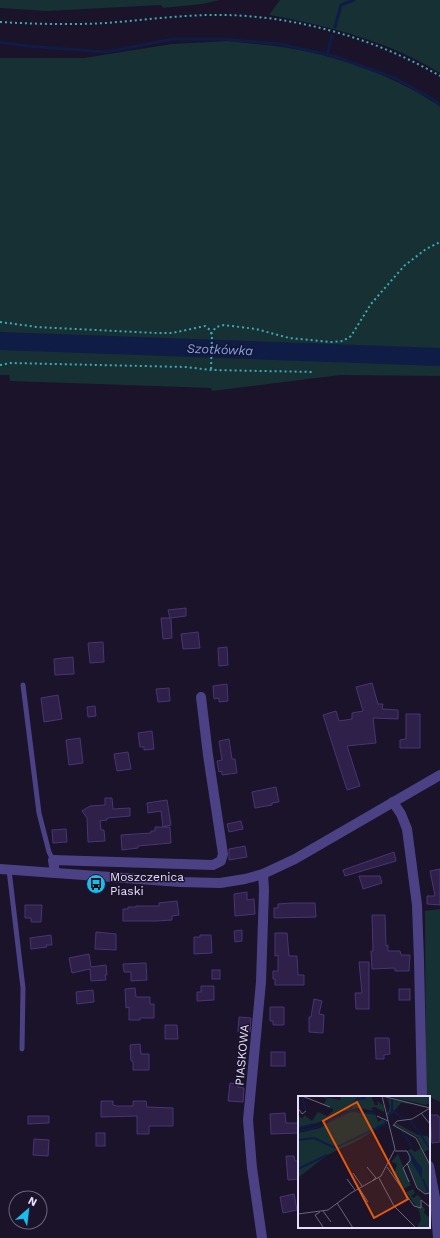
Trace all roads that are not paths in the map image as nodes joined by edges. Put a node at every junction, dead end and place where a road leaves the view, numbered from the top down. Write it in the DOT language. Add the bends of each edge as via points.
graph roads {
  1 [pos="23,685"];
  2 [pos="201,697"];
  3 [pos="440,774"];
  4 [pos="393,802"];
  5 [pos="53,860"];
  6 [pos="4,870"];
  7 [pos="55,873"];
  8 [pos="263,874"];
  9 [pos="22,1049"];
  10 [pos="422,1096"];
  11 [pos="430,1171"];
  12 [pos="262,1238"];
  13 [pos="438,1238"];
  1 -- 5 [label="lane" via="39,813"];
  2 -- 5 [label="street" via="208,760 224,854 221,861 213,865"];
  3 -- 4 [label="street"];
  4 -- 8 [label="street" via="295,859"];
  4 -- 10 [label="street" via="407,829 417,905"];
  5 -- 7 [label="street"];
  6 -- 7 [label="street"];
  6 -- 9 [label="lane" via="23,988"];
  7 -- 8 [label="street" via="180,882 220,882"];
  8 -- 12 [label="street, PIASKOWA" via="261,982 248,1120"];
  11 -- 13 [label="street"];
}
